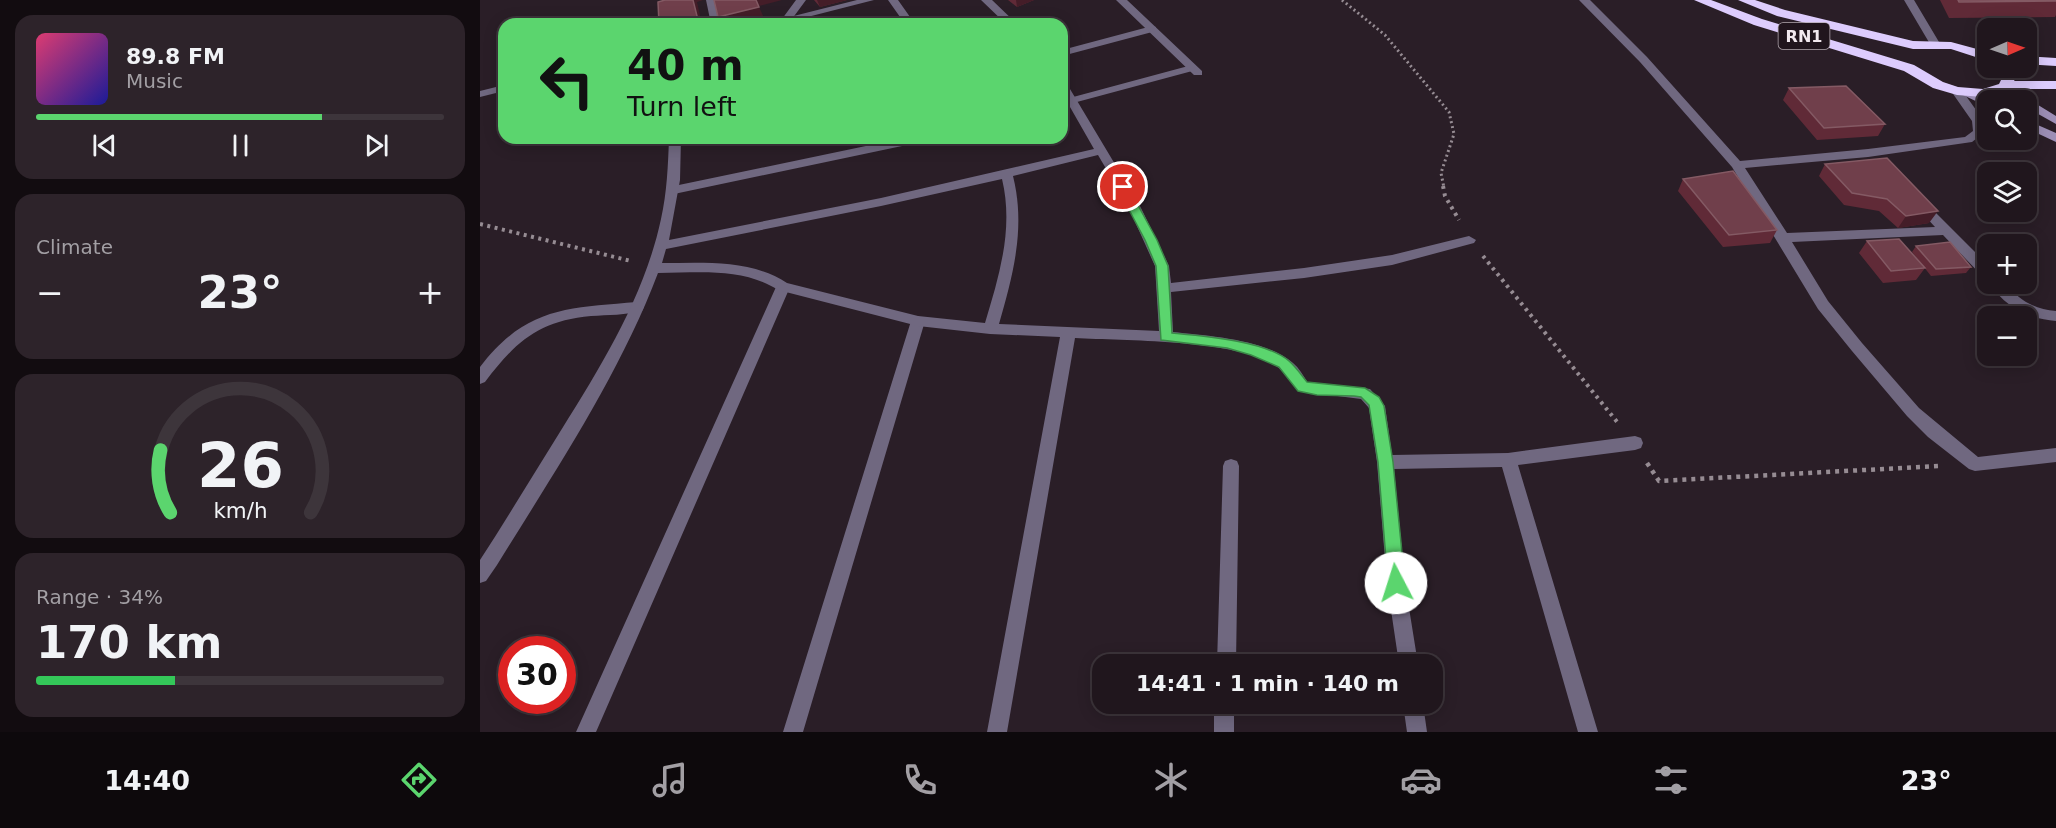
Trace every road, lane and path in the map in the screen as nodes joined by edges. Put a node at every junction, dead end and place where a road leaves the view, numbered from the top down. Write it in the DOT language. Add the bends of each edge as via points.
graph roads {
  1 [pos="711,0"];
  2 [pos="801,0"];
  3 [pos="869,0"];
  4 [pos="893,0"];
  5 [pos="986,0"];
  6 [pos="1121,0"];
  7 [pos="1342,0"];
  8 [pos="1584,0"];
  9 [pos="1700,0"];
  10 [pos="1744,0"];
  11 [pos="1909,0"];
  12 [pos="715,18"];
  13 [pos="791,18"];
  14 [pos="803,18"];
  15 [pos="906,18"];
  16 [pos="1006,18"];
  17 [pos="1152,29"];
  18 [pos="1934,42"];
  19 [pos="1913,45"];
  20 [pos="1068,51"];
  21 [pos="1977,53"];
  22 [pos="2037,61"];
  23 [pos="2056,62"];
  24 [pos="1909,68"];
  25 [pos="2009,78"];
  26 [pos="2056,85"];
  27 [pos="2006,86"];
  28 [pos="498,90"];
  29 [pos="2011,90"];
  30 [pos="1962,92"];
  31 [pos="480,94"];
  32 [pos="1977,98"];
  33 [pos="1068,102"];
  34 [pos="1068,103"];
  35 [pos="2037,108"];
  36 [pos="2056,121"];
  37 [pos="2037,128"];
  38 [pos="2056,138"];
  39 [pos="675,144"];
  40 [pos="892,144"];
  41 [pos="1100,151"];
  42 [pos="1868,153"];
  43 [pos="1737,165"];
  44 [pos="1884,169"];
  45 [pos="1007,176"];
  46 [pos="674,190"];
  47 [pos="1908,192"];
  48 [pos="480,224"];
  49 [pos="1948,231"];
  50 [pos="1783,237"];
  51 [pos="1469,240"];
  52 [pos="660,246"];
  53 [pos="1977,262"];
  54 [pos="655,268"];
  55 [pos="783,287"];
  56 [pos="1165,288"];
  57 [pos="2006,294"];
  58 [pos="637,307"];
  59 [pos="2056,316"];
  60 [pos="918,321"];
  61 [pos="990,329"];
  62 [pos="1068,334"];
  63 [pos="1166,337"];
  64 [pos="480,378"];
  65 [pos="1635,443"];
  66 [pos="2056,455"];
  67 [pos="1508,460"];
  68 [pos="1385,462"];
  69 [pos="1975,464"];
  70 [pos="1231,466"];
  71 [pos="480,574"];
  72 [pos="1226,654"];
  73 [pos="1407,654"];
  74 [pos="1224,714"];
  75 [pos="1414,714"];
  76 [pos="585,732"];
  77 [pos="793,732"];
  78 [pos="997,732"];
  79 [pos="1224,732"];
  80 [pos="1417,732"];
  81 [pos="1588,732"];
  1 -- 12 [label="street"];
  2 -- 13 [label="street"];
  3 -- 14 [label="street"];
  4 -- 15 [label="street"];
  5 -- 16 [label="street"];
  6 -- 17 [label="street"];
  7 -- 51 [label="path" via="1385,35 1449,112 1454,134 1441,173 1445,196"];
  8 -- 43 [label="street" via="1668,85"];
  9 -- 24 [label="highway, RN1"];
  10 -- 19 [label="highway, RN1" via="1781,13"];
  11 -- 18 [label="street"];
  17 -- 20 [label="street"];
  17 -- 33 [label="street" via="1195,70"];
  18 -- 19 [label="highway, RN1"];
  18 -- 21 [label="highway, RN1"];
  19 -- 24 [label="highway" via="1905,51 1903,59"];
  22 -- 23 [label="highway"];
  24 -- 30 [label="highway, RN1" via="1938,85"];
  25 -- 27 [label="highway"];
  26 -- 27 [label="highway, RN1"];
  27 -- 29 [label="street"];
  27 -- 30 [label="highway, RN1" via="1983,93"];
  28 -- 31 [label="street"];
  30 -- 32 [label="street"];
  30 -- 42 [label="street" via="1978,121 1975,136"];
  34 -- 41 [label="street"];
  35 -- 36 [label="street"];
  37 -- 38 [label="street"];
  39 -- 46 [label="street"];
  40 -- 46 [label="street"];
  41 -- 45 [label="street"];
  41 -- 56 [label="street" via="1151,240 1162,266"];
  42 -- 43 [label="street"];
  42 -- 44 [label="street"];
  43 -- 50 [label="street"];
  45 -- 52 [label="street"];
  45 -- 61 [label="street" via="1014,223 1010,258"];
  46 -- 52 [label="street"];
  47 -- 49 [label="street"];
  48 -- 54 [label="path"];
  49 -- 50 [label="street"];
  49 -- 53 [label="street"];
  50 -- 69 [label="street" via="1823,305 1851,340 1912,412"];
  51 -- 56 [label="street" via="1392,260"];
  51 -- 65 [label="path"];
  52 -- 54 [label="street"];
  54 -- 55 [label="street" via="739,270 760,274"];
  54 -- 58 [label="street"];
  55 -- 60 [label="street"];
  55 -- 76 [label="street"];
  56 -- 63 [label="street"];
  57 -- 59 [label="street" via="2036,315"];
  58 -- 64 [label="street" via="567,314 535,323 511,339"];
  58 -- 71 [label="street" via="603,377"];
  60 -- 61 [label="street"];
  60 -- 77 [label="street"];
  61 -- 62 [label="street"];
  62 -- 63 [label="street"];
  62 -- 78 [label="street"];
  63 -- 68 [label="street" via="1254,351 1284,363 1303,387 1365,393 1377,406"];
  65 -- 67 [label="street"];
  65 -- 69 [label="path" via="1659,481"];
  66 -- 69 [label="street"];
  67 -- 68 [label="street"];
  67 -- 81 [label="street"];
  68 -- 73 [label="street"];
  70 -- 72 [label="street"];
  74 -- 79 [label="street"];
  75 -- 80 [label="street"];
}
